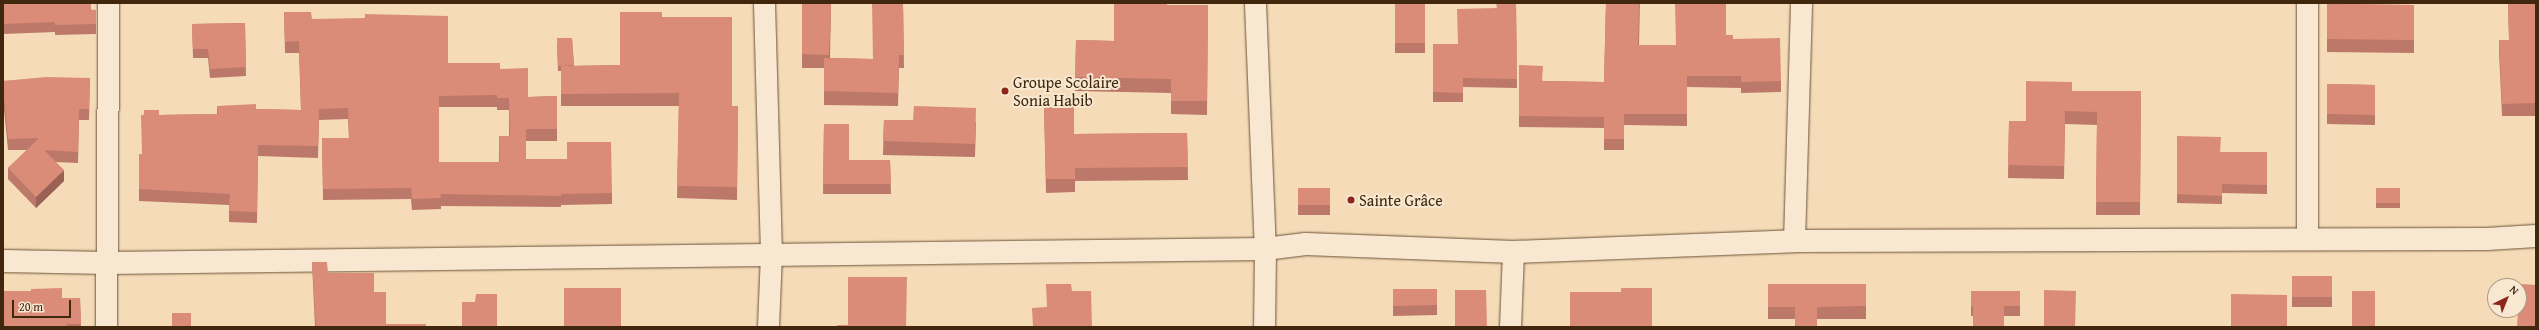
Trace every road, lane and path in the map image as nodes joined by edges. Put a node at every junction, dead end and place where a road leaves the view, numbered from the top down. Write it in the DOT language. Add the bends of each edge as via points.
graph roads {
  1 [pos="108,3"];
  2 [pos="764,3"];
  3 [pos="1255,3"];
  4 [pos="1802,3"];
  5 [pos="2307,3"];
  6 [pos="2536,236"];
  7 [pos="2307,239"];
  8 [pos="1794,241"];
  9 [pos="1265,249"];
  10 [pos="1513,252"];
  11 [pos="771,254"];
  12 [pos="3,261"];
  13 [pos="107,263"];
  14 [pos="106,327"];
  15 [pos="768,327"];
  16 [pos="1264,327"];
  17 [pos="1510,327"];
  1 -- 13 [label="street"];
  2 -- 11 [label="street"];
  3 -- 9 [label="street"];
  4 -- 8 [label="street"];
  5 -- 7 [label="street"];
  6 -- 7 [label="street" via="2487,239"];
  7 -- 8 [label="street"];
  8 -- 10 [label="street"];
  9 -- 10 [label="street" via="1306,244"];
  9 -- 11 [label="street"];
  9 -- 16 [label="street"];
  10 -- 17 [label="street"];
  11 -- 13 [label="street"];
  11 -- 15 [label="street"];
  12 -- 13 [label="street"];
  13 -- 14 [label="street"];
}
